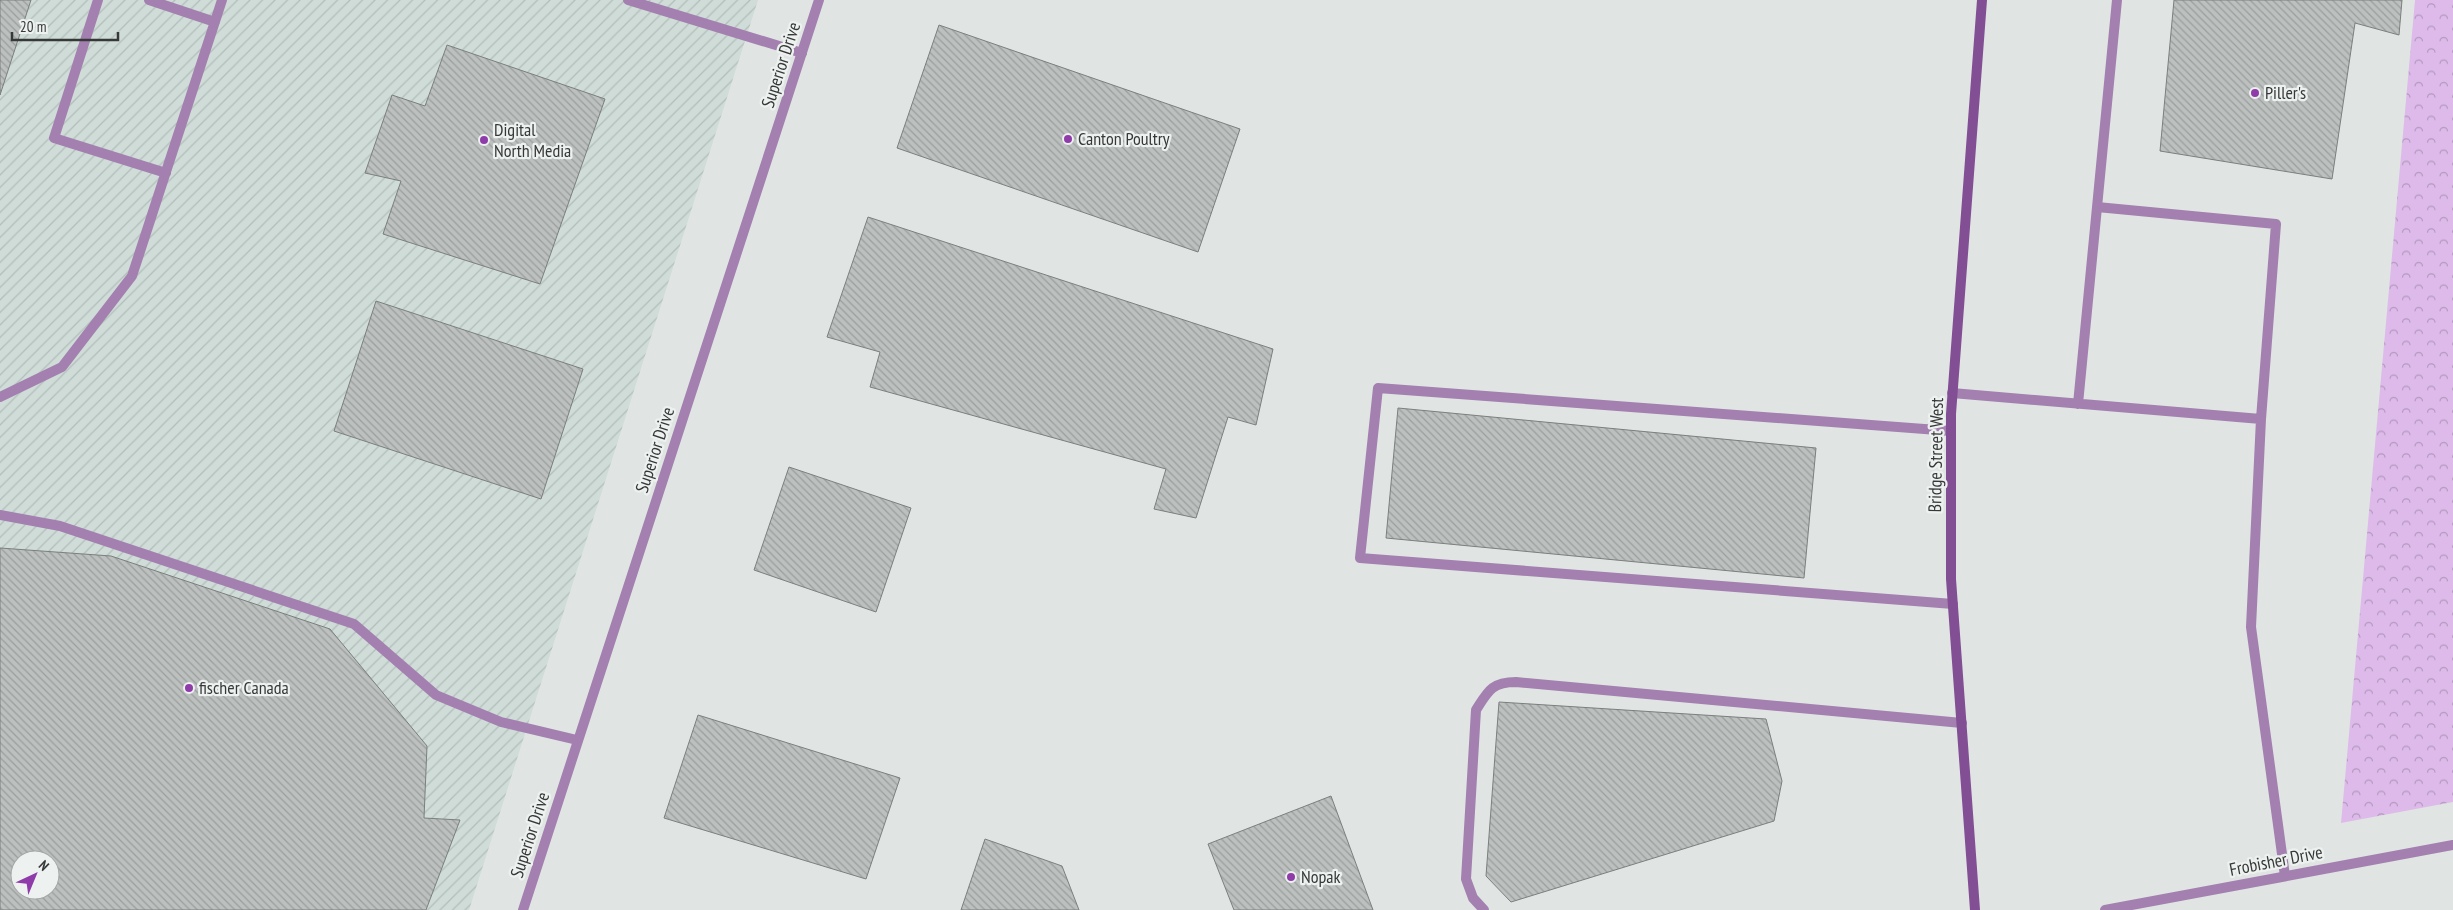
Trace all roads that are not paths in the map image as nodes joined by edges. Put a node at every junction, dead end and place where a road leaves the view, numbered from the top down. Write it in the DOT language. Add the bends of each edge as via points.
graph roads {
  1 [pos="98,0"];
  2 [pos="149,0"];
  3 [pos="222,0"];
  4 [pos="628,0"];
  5 [pos="819,0"];
  6 [pos="1982,0"];
  7 [pos="2117,0"];
  8 [pos="214,22"];
  9 [pos="802,53"];
  10 [pos="166,173"];
  11 [pos="2097,207"];
  12 [pos="1952,393"];
  13 [pos="0,397"];
  14 [pos="2078,404"];
  15 [pos="2261,419"];
  16 [pos="1951,431"];
  17 [pos="0,515"];
  18 [pos="1953,604"];
  19 [pos="1962,724"];
  20 [pos="578,740"];
  21 [pos="2453,845"];
  22 [pos="2285,876"];
  23 [pos="523,910"];
  24 [pos="1484,910"];
  25 [pos="1976,910"];
  26 [pos="2105,910"];
  1 -- 10 [label="street" via="54,138"];
  2 -- 8 [label="street"];
  3 -- 8 [label="street"];
  4 -- 9 [label="street"];
  5 -- 9 [label="street, Superior Drive"];
  6 -- 12 [label="street, Bridge Street West"];
  7 -- 11 [label="street"];
  8 -- 10 [label="street"];
  9 -- 20 [label="street, Superior Drive"];
  10 -- 13 [label="street" via="132,276 62,367"];
  11 -- 14 [label="street"];
  11 -- 15 [label="street" via="2276,224"];
  12 -- 14 [label="street"];
  12 -- 16 [label="street, Bridge Street West"];
  14 -- 15 [label="street"];
  15 -- 22 [label="street" via="2251,627"];
  16 -- 18 [label="street, Bridge Street West"];
  16 -- 18 [label="street" via="1378,388 1360,558"];
  17 -- 20 [label="street" via="60,526 354,624 436,695 501,722"];
  18 -- 19 [label="street, Bridge Street West"];
  19 -- 24 [label="street" via="1501,682 1489,691 1476,710 1466,879 1474,898"];
  19 -- 25 [label="street, Bridge Street West"];
  20 -- 23 [label="street, Superior Drive"];
  21 -- 22 [label="street, Frobisher Drive"];
  22 -- 26 [label="street, Frobisher Drive"];
}
